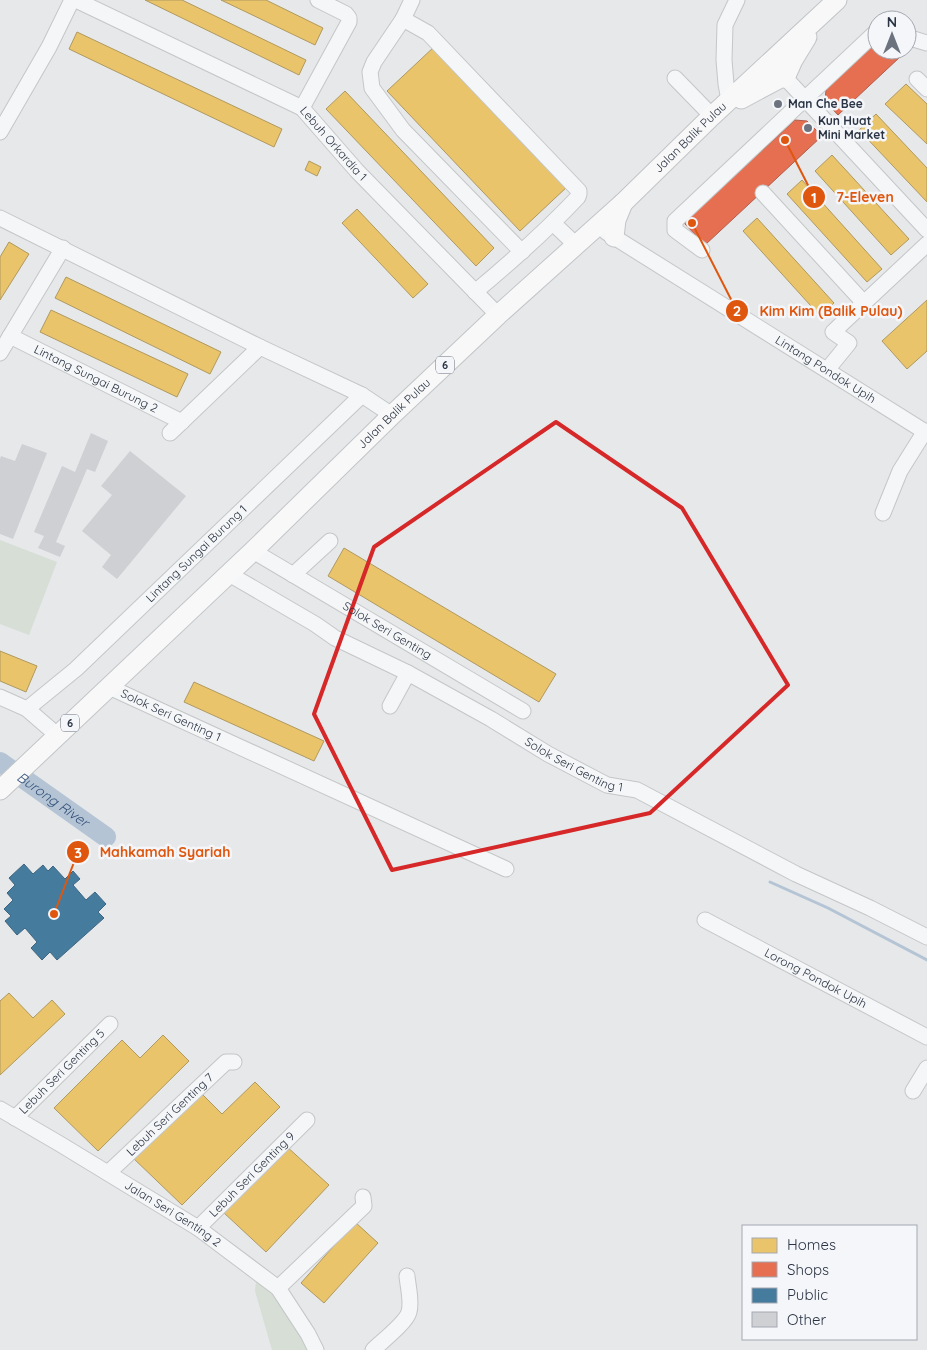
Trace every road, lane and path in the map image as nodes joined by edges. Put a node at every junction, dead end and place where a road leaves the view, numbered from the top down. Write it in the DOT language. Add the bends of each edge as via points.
graph roads {
  1 [pos="72,0"];
  2 [pos="76,0"];
  3 [pos="318,0"];
  4 [pos="412,0"];
  5 [pos="737,0"];
  6 [pos="836,0"];
  7 [pos="822,13"];
  8 [pos="404,19"];
  9 [pos="867,41"];
  10 [pos="770,62"];
  11 [pos="785,77"];
  12 [pos="675,78"];
  13 [pos="805,100"];
  14 [pos="302,108"];
  15 [pos="720,108"];
  16 [pos="0,132"];
  17 [pos="763,193"];
  18 [pos="624,202"];
  19 [pos="0,218"];
  20 [pos="553,223"];
  21 [pos="596,226"];
  22 [pos="927,230"];
  23 [pos="614,237"];
  24 [pos="927,244"];
  25 [pos="576,245"];
  26 [pos="63,248"];
  27 [pos="702,250"];
  28 [pos="522,252"];
  29 [pos="475,292"];
  30 [pos="864,303"];
  31 [pos="498,315"];
  32 [pos="10,336"];
  33 [pos="260,347"];
  34 [pos="0,353"];
  35 [pos="827,370"];
  36 [pos="362,395"];
  37 [pos="392,415"];
  38 [pos="182,422"];
  39 [pos="926,432"];
  40 [pos="170,433"];
  41 [pos="883,513"];
  42 [pos="330,541"];
  43 [pos="253,551"];
  44 [pos="230,574"];
  45 [pos="293,575"];
  46 [pos="408,672"];
  47 [pos="109,687"];
  48 [pos="0,697"];
  49 [pos="390,706"];
  50 [pos="26,709"];
  51 [pos="523,711"];
  52 [pos="57,735"];
  53 [pos="6,784"];
  54 [pos="506,869"];
  55 [pos="705,920"];
  56 [pos="927,937"];
  57 [pos="110,1024"];
  58 [pos="927,1037"];
  59 [pos="234,1062"];
  60 [pos="927,1068"];
  61 [pos="913,1091"];
  62 [pos="0,1109"];
  63 [pos="16,1118"];
  64 [pos="307,1120"];
  65 [pos="108,1173"];
  66 [pos="363,1198"];
  67 [pos="198,1228"];
  68 [pos="407,1276"];
  69 [pos="278,1288"];
  70 [pos="316,1350"];
  71 [pos="373,1350"];
  1 -- 16 [label="street" via="50,47"];
  2 -- 14 [label="street, Lebuh Orkardia 1"];
  3 -- 14 [label="street" via="346,14 348,26"];
  4 -- 8 [label="street"];
  5 -- 15 [label="street" via="725,25 726,84"];
  6 -- 7 [label="main road, Jalan Balik Pulau / 6"];
  7 -- 10 [label="main road, Jalan Balik Pulau / 6"];
  7 -- 11 [label="main road"];
  8 -- 20 [label="street" via="428,33 579,190 578,196"];
  8 -- 28 [label="street" via="374,62 370,72 372,88 403,130"];
  9 -- 13 [label="street"];
  10 -- 11 [label="street"];
  10 -- 15 [label="main road, Jalan Balik Pulau / 6"];
  11 -- 13 [label="street"];
  11 -- 15 [label="main road"];
  12 -- 15 [label="street"];
  13 -- 22 [label="street"];
  13 -- 27 [label="street" via="675,221 675,230"];
  14 -- 29 [label="street, Lebuh Orkardia 1" via="357,171"];
  15 -- 18 [label="main road, Jalan Balik Pulau / 6"];
  17 -- 30 [label="street"];
  18 -- 21 [label="main road, Jalan Balik Pulau / 6"];
  18 -- 23 [label="main road" via="616,220"];
  19 -- 26 [label="street"];
  20 -- 25 [label="street"];
  20 -- 28 [label="street"];
  21 -- 23 [label="street, Lintang Pondok Upih"];
  21 -- 25 [label="main road, Jalan Balik Pulau / 6"];
  23 -- 35 [label="street, Lintang Pondok Upih"];
  24 -- 30 [label="street"];
  25 -- 31 [label="main road, Jalan Balik Pulau / 6"];
  26 -- 32 [label="street"];
  26 -- 33 [label="street"];
  28 -- 29 [label="street"];
  29 -- 31 [label="street, Lebuh Orkardia 1"];
  30 -- 35 [label="street" via="833,332 849,343"];
  31 -- 37 [label="main road, Jalan Balik Pulau / 6"];
  32 -- 34 [label="street"];
  32 -- 38 [label="street, Lintang Sungai Burung 2"];
  33 -- 36 [label="street"];
  33 -- 38 [label="street"];
  35 -- 39 [label="street, Lintang Pondok Upih"];
  36 -- 37 [label="street"];
  36 -- 50 [label="street, Lintang Sungai Burung 1" via="76,669"];
  37 -- 43 [label="main road, Jalan Balik Pulau / 6"];
  38 -- 40 [label="street"];
  39 -- 41 [label="street" via="900,471"];
  42 -- 45 [label="street"];
  43 -- 44 [label="main road, Jalan Balik Pulau / 6"];
  43 -- 45 [label="street, Solok Seri Genting"];
  44 -- 46 [label="street, Solok Seri Genting 1" via="335,638"];
  44 -- 47 [label="main road, Jalan Balik Pulau / 6"];
  45 -- 51 [label="street, Solok Seri Genting"];
  46 -- 49 [label="street"];
  46 -- 56 [label="street, Solok Seri Genting 1" via="607,785 637,790 796,874"];
  47 -- 52 [label="main road, Jalan Balik Pulau / 6"];
  47 -- 54 [label="street, Solok Seri Genting 1"];
  48 -- 50 [label="street"];
  50 -- 52 [label="street"];
  52 -- 53 [label="main road, Jalan Balik Pulau / 6"];
  55 -- 58 [label="street, Lorong Pondok Upih"];
  57 -- 63 [label="street, Lebuh Seri Genting 5"];
  59 -- 65 [label="street, Lebuh Seri Genting 7" via="226,1062"];
  60 -- 61 [label="street"];
  62 -- 63 [label="street, Jalan Seri Genting 2"];
  63 -- 65 [label="street, Jalan Seri Genting 2"];
  64 -- 67 [label="street, Lebuh Seri Genting 9"];
  65 -- 67 [label="street, Jalan Seri Genting 2"];
  66 -- 69 [label="street" via="364,1206"];
  67 -- 69 [label="street, Jalan Seri Genting 2"];
  68 -- 71 [label="street" via="409,1313"];
  69 -- 70 [label="street, Jalan Seri Genting 2"];
}
